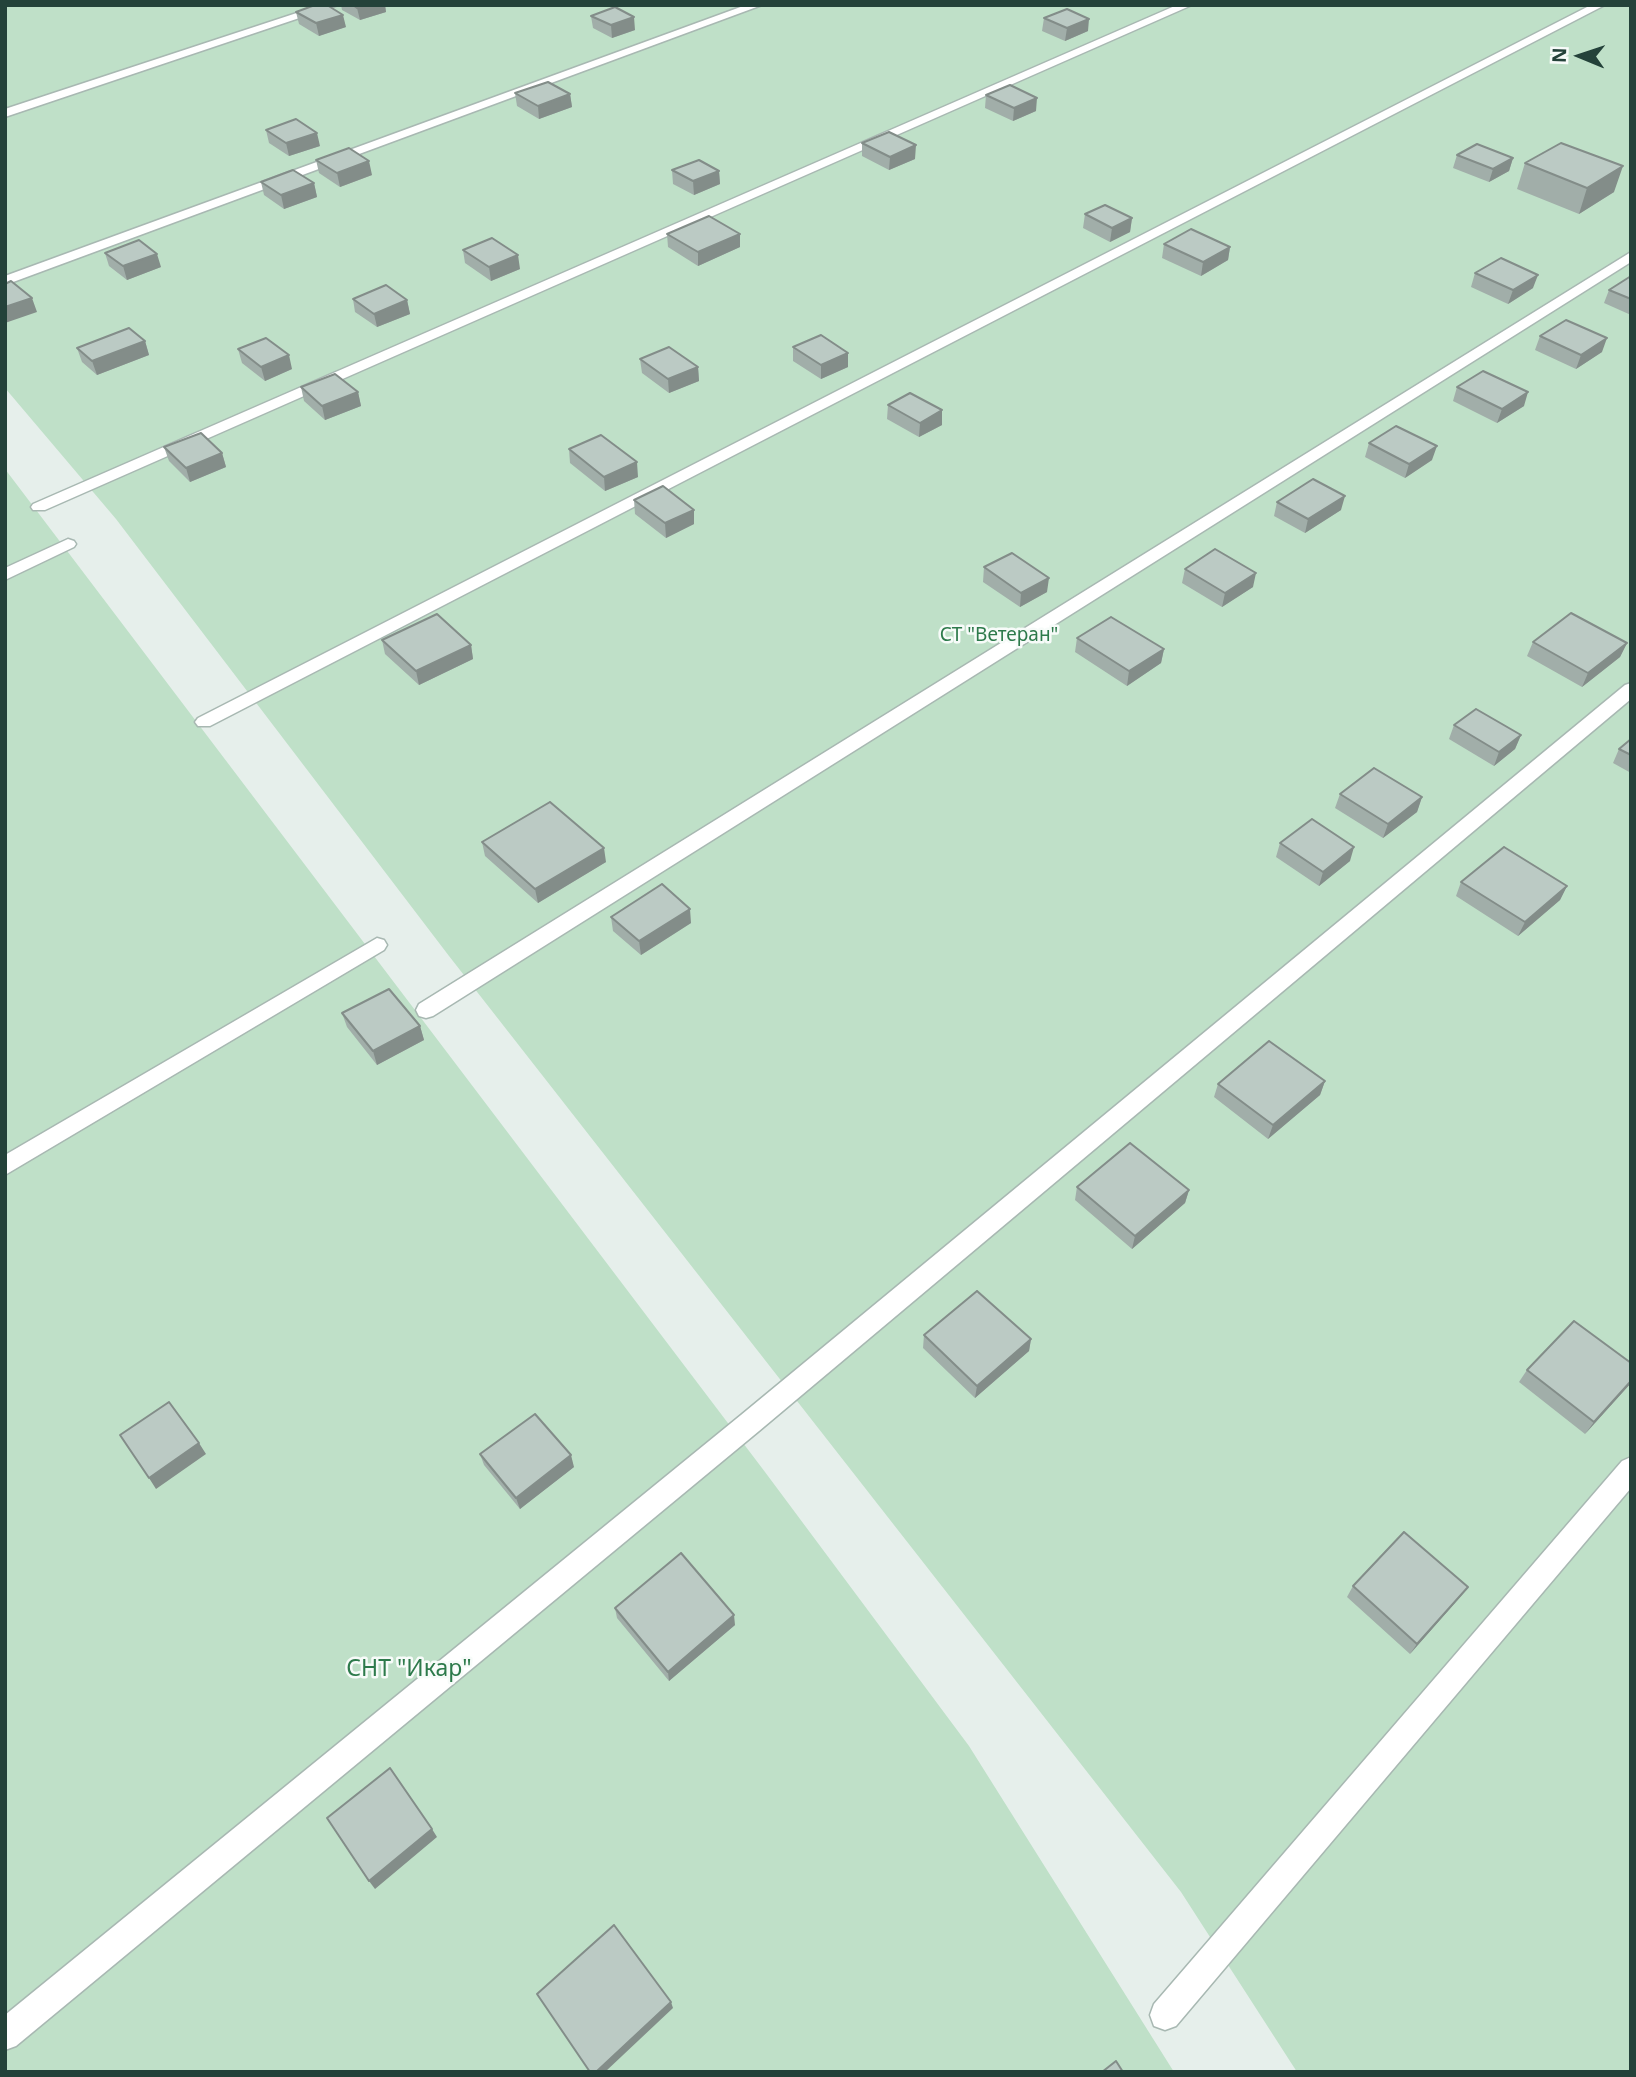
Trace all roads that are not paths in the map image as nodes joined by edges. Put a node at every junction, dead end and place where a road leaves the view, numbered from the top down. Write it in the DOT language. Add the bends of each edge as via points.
graph roads {
  1 [pos="332,5"];
  2 [pos="757,5"];
  3 [pos="1187,5"];
  4 [pos="1600,5"];
  5 [pos="5,113"];
  6 [pos="1631,256"];
  7 [pos="5,281"];
  8 [pos="39,507"];
  9 [pos="68,544"];
  10 [pos="5,575"];
  11 [pos="1631,689"];
  12 [pos="204,722"];
  13 [pos="377,945"];
  14 [pos="426,1010"];
  15 [pos="5,1166"];
  16 [pos="1631,1469"];
  17 [pos="1165,2015"];
  18 [pos="5,2035"];
  1 -- 5 [label="lane"];
  2 -- 7 [label="lane"];
  3 -- 8 [label="lane"];
  4 -- 12 [label="lane"];
  6 -- 14 [label="lane"];
  9 -- 10 [label="lane"];
  11 -- 18 [label="lane" via="750,1423"];
  13 -- 15 [label="lane"];
  16 -- 17 [label="lane"];
}
